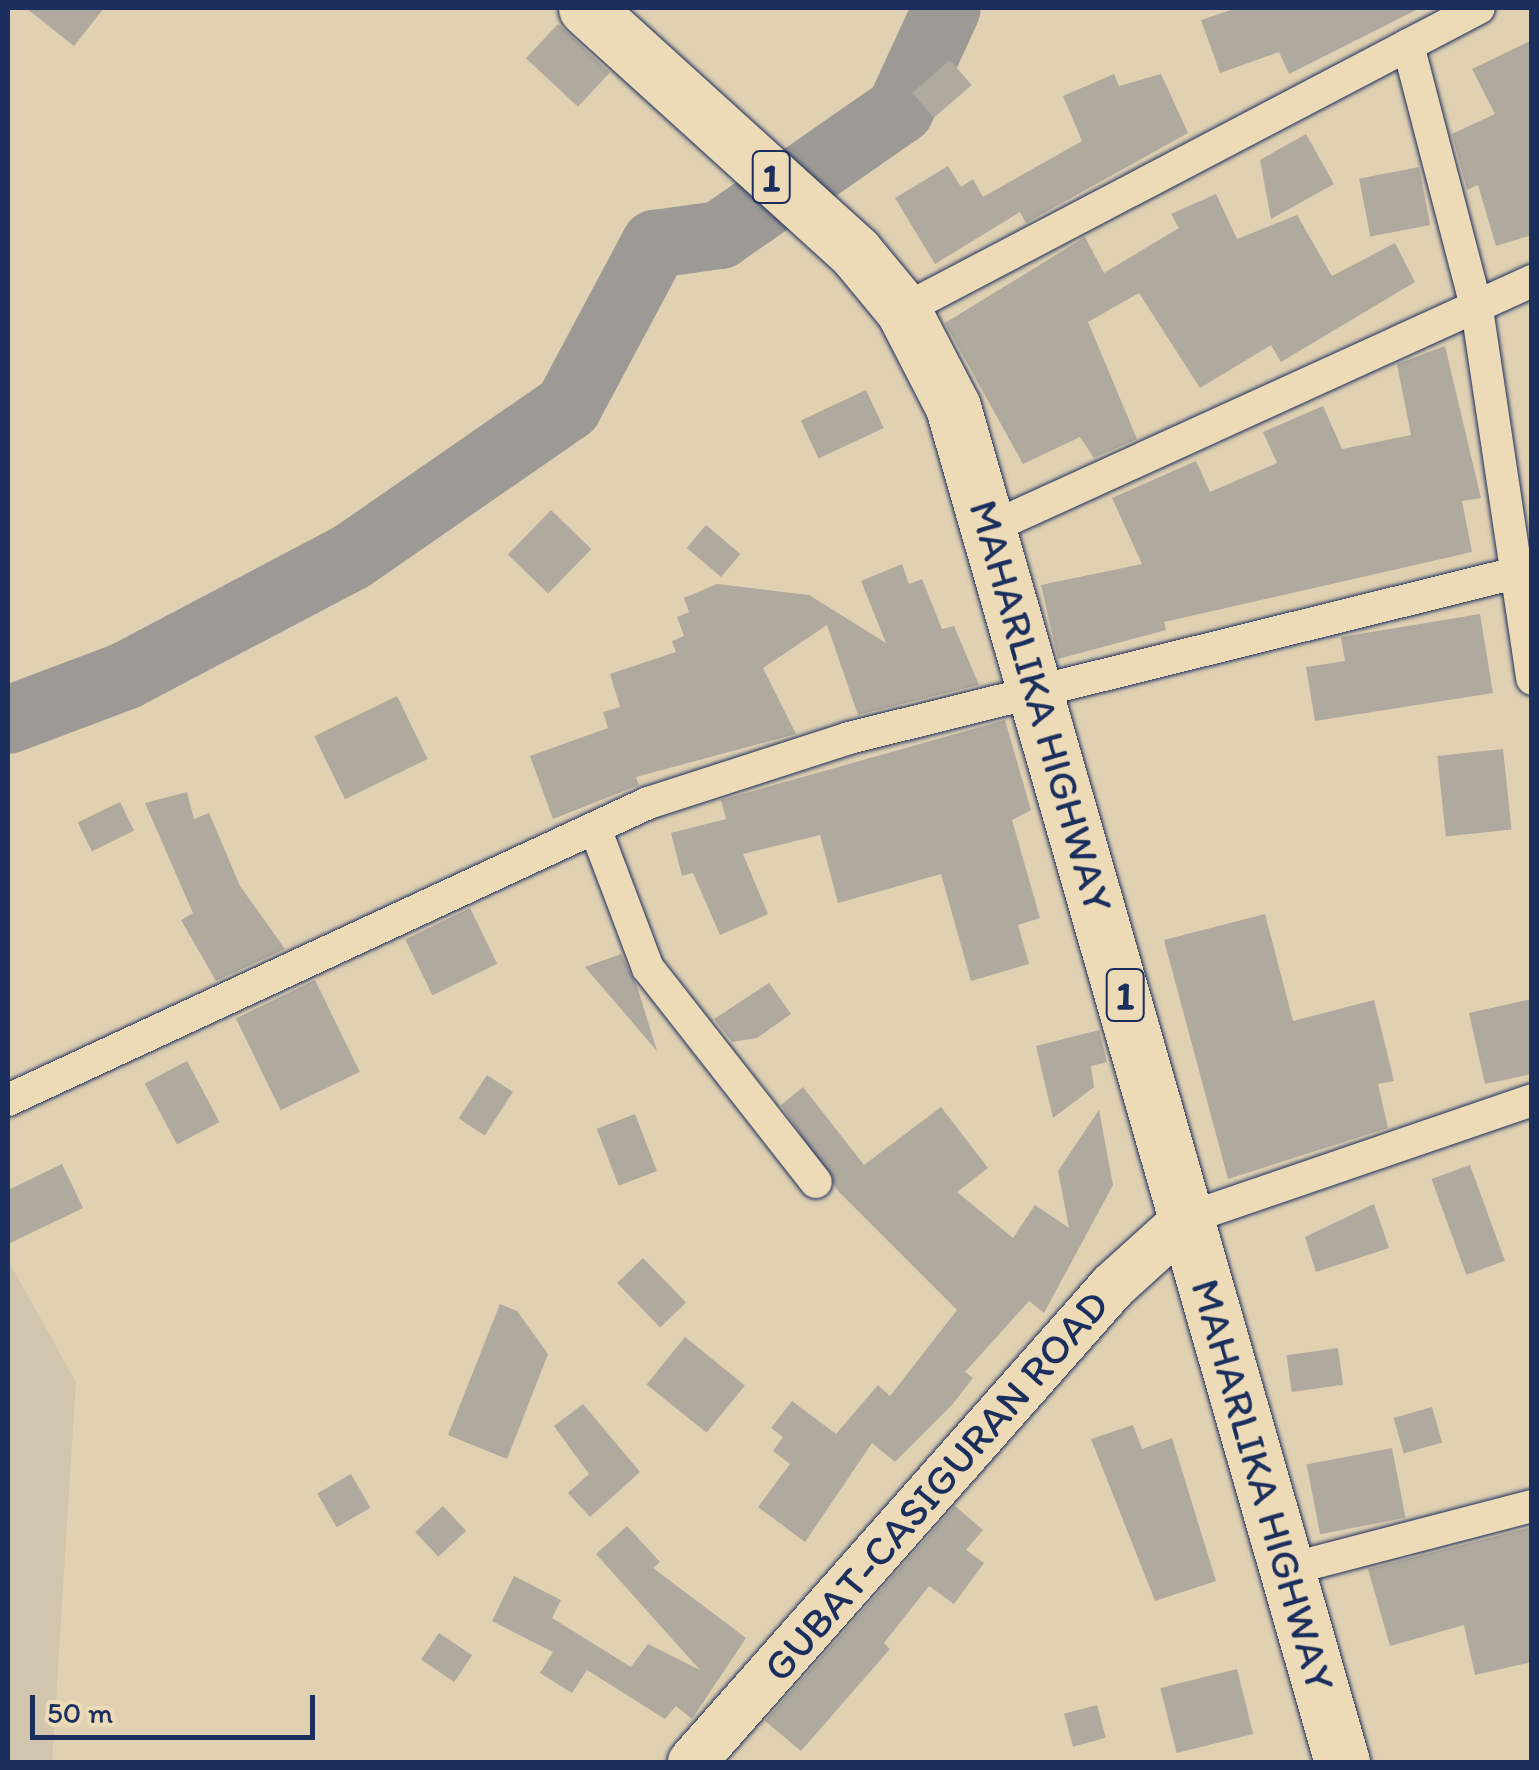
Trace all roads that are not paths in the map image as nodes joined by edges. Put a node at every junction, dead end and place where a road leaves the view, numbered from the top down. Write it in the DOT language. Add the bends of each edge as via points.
graph roads {
  1 [pos="586,8"];
  2 [pos="1479,8"];
  3 [pos="1408,45"];
  4 [pos="1532,281"];
  5 [pos="1476,309"];
  6 [pos="903,310"];
  7 [pos="990,528"];
  8 [pos="1523,571"];
  9 [pos="1532,679"];
  10 [pos="1038,689"];
  11 [pos="595,828"];
  12 [pos="8,1100"];
  13 [pos="1532,1100"];
  14 [pos="816,1182"];
  15 [pos="1188,1218"];
  16 [pos="1532,1506"];
  17 [pos="1286,1570"];
  18 [pos="692,1762"];
  19 [pos="1342,1762"];
  1 -- 6 [label="highway, MAHARLIKA HIGHWAY / 1" via="855,252"];
  2 -- 3 [label="street"];
  3 -- 5 [label="street"];
  3 -- 6 [label="street"];
  4 -- 5 [label="street"];
  5 -- 7 [label="street"];
  5 -- 8 [label="street"];
  6 -- 7 [label="highway, MAHARLIKA HIGHWAY / 1" via="953,407"];
  7 -- 10 [label="highway, MAHARLIKA HIGHWAY / 1"];
  8 -- 9 [label="street"];
  8 -- 10 [label="street"];
  10 -- 11 [label="street" via="849,738"];
  10 -- 15 [label="highway, MAHARLIKA HIGHWAY / 1"];
  11 -- 12 [label="street"];
  11 -- 14 [label="street" via="648,968"];
  13 -- 15 [label="street"];
  15 -- 17 [label="highway, MAHARLIKA HIGHWAY / 1"];
  15 -- 18 [label="main road, GUBAT-CASIGURAN ROAD" via="1112,1286"];
  16 -- 17 [label="street"];
  17 -- 19 [label="highway, MAHARLIKA HIGHWAY / 1"];
}
